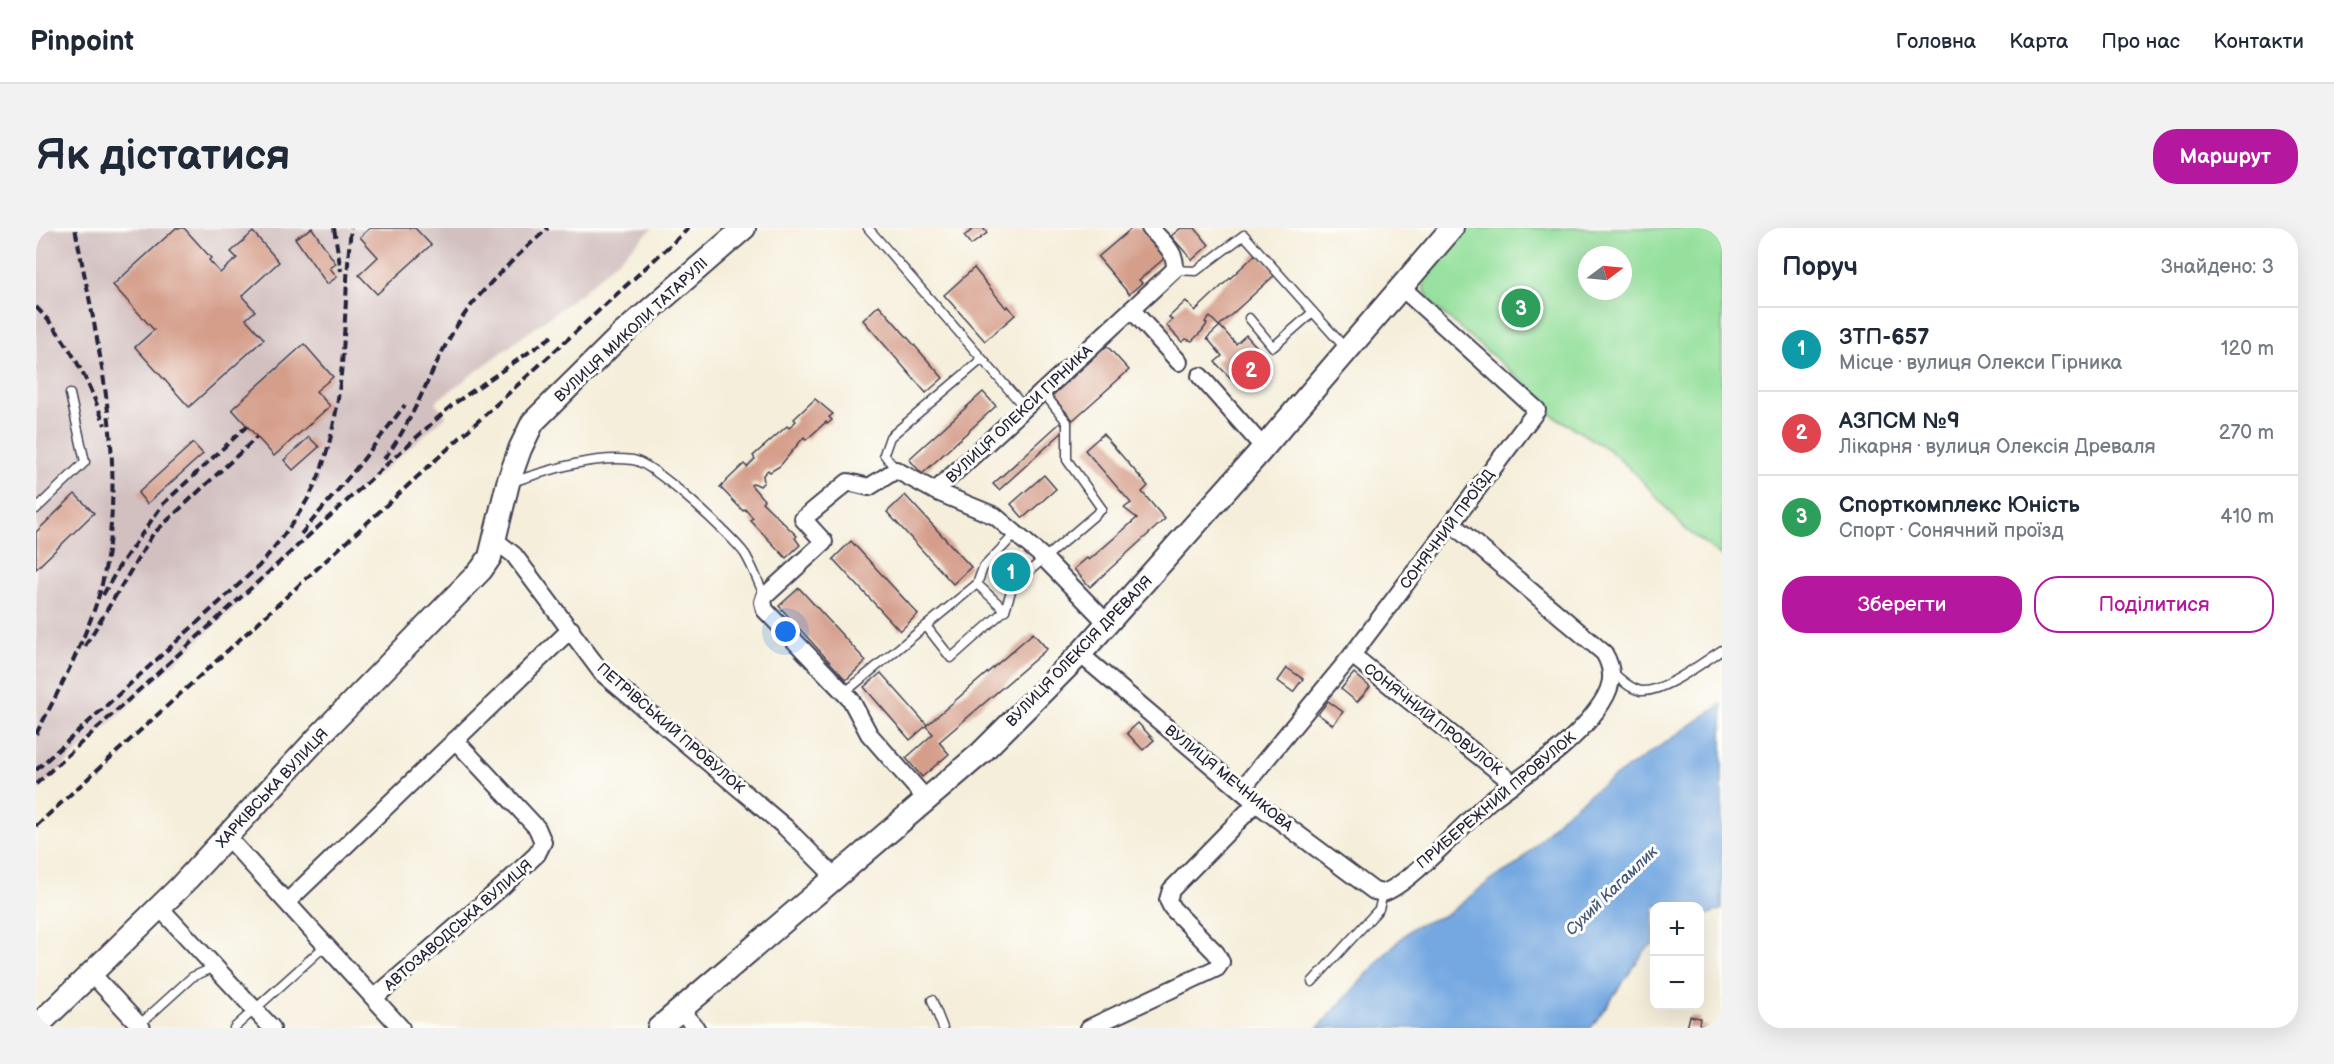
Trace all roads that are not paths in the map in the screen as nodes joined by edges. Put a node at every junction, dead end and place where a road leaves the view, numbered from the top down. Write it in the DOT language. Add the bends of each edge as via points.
graph roads {
  1 [pos="744,228"];
  2 [pos="868,228"];
  3 [pos="1150,228"];
  4 [pos="1452,228"];
  5 [pos="1174,270"];
  6 [pos="1401,287"];
  7 [pos="1132,310"];
  8 [pos="1312,312"];
  9 [pos="1249,318"];
  10 [pos="1347,350"];
  11 [pos="982,359"];
  12 [pos="1179,362"];
  13 [pos="1200,376"];
  14 [pos="1042,391"];
  15 [pos="70,394"];
  16 [pos="1024,407"];
  17 [pos="1264,448"];
  18 [pos="896,470"];
  19 [pos="508,483"];
  20 [pos="935,491"];
  21 [pos="36,509"];
  22 [pos="1452,524"];
  23 [pos="1017,533"];
  24 [pos="495,540"];
  25 [pos="1043,557"];
  26 [pos="977,584"];
  27 [pos="765,596"];
  28 [pos="1005,610"];
  29 [pos="1108,624"];
  30 [pos="926,626"];
  31 [pos="571,629"];
  32 [pos="1722,650"];
  33 [pos="1080,654"];
  34 [pos="1352,655"];
  35 [pos="1613,673"];
  36 [pos="844,693"];
  37 [pos="455,740"];
  38 [pos="1514,784"];
  39 [pos="1241,790"];
  40 [pos="927,800"];
  41 [pos="1256,803"];
  42 [pos="227,837"];
  43 [pos="837,878"];
  44 [pos="1383,893"];
  45 [pos="286,902"];
  46 [pos="160,908"];
  47 [pos="326,945"];
  48 [pos="216,967"];
  49 [pos="92,974"];
  50 [pos="1312,982"];
  51 [pos="374,998"];
  52 [pos="932,1000"];
  53 [pos="255,1009"];
  54 [pos="681,1011"];
  55 [pos="141,1026"];
  56 [pos="36,1027"];
  57 [pos="234,1028"];
  58 [pos="272,1028"];
  59 [pos="401,1028"];
  60 [pos="659,1028"];
  61 [pos="696,1028"];
  62 [pos="943,1028"];
  63 [pos="1089,1028"];
  1 -- 19 [label="street, ВУЛИЦЯ МИКОЛИ ТАТАРУЛІ" via="621,335 533,422"];
  2 -- 11 [label="lane"];
  3 -- 5 [label="street" via="1173,256"];
  4 -- 6 [label="street, ВУЛИЦЯ ОЛЕКСІЯ ДРЕВАЛЯ"];
  5 -- 7 [label="street, ВУЛИЦЯ ОЛЕКСИ ГІРНИКА"];
  5 -- 8 [label="lane" via="1196,271 1244,235"];
  6 -- 10 [label="street, ВУЛИЦЯ ОЛЕКСІЯ ДРЕВАЛЯ"];
  6 -- 22 [label="street, СОНЯЧНИЙ ПРОЇЗД" via="1537,410"];
  7 -- 12 [label="street"];
  7 -- 14 [label="street, ВУЛИЦЯ ОЛЕКСИ ГІРНИКА"];
  8 -- 9 [label="lane" via="1273,347"];
  8 -- 10 [label="lane"];
  10 -- 17 [label="street, ВУЛИЦЯ ОЛЕКСІЯ ДРЕВАЛЯ"];
  11 -- 16 [label="lane"];
  11 -- 18 [label="lane" via="890,437 884,454"];
  13 -- 17 [label="street" via="1230,421"];
  14 -- 16 [label="street, ВУЛИЦЯ ОЛЕКСИ ГІРНИКА"];
  14 -- 25 [label="lane" via="1067,422 1068,460 1102,509"];
  15 -- 21 [label="lane" via="85,462"];
  16 -- 20 [label="street, ВУЛИЦЯ ОЛЕКСИ ГІРНИКА"];
  17 -- 29 [label="street, ВУЛИЦЯ ОЛЕКСІЯ ДРЕВАЛЯ"];
  18 -- 20 [label="street"];
  18 -- 27 [label="street" via="868,487 848,482 803,519 824,542"];
  19 -- 24 [label="street, ВУЛИЦЯ МИКОЛИ ТАТАРУЛІ"];
  19 -- 27 [label="lane" via="608,459 636,460 718,524 745,555"];
  20 -- 23 [label="street, ВУЛИЦЯ ОЛЕКСИ ГІРНИКА" via="995,516"];
  22 -- 34 [label="street, СОНЯЧНИЙ ПРОЇЗД"];
  22 -- 35 [label="street" via="1604,653"];
  23 -- 25 [label="street, ВУЛИЦЯ ОЛЕКСИ ГІРНИКА"];
  23 -- 26 [label="lane" via="982,567"];
  24 -- 31 [label="street, ПЕТРІВСЬКИЙ ПРОВУЛОК" via="514,555"];
  24 -- 42 [label="street, ХАРКІВСЬКА ВУЛИЦЯ" via="481,570"];
  25 -- 28 [label="lane" via="1013,585"];
  25 -- 29 [label="street, ВУЛИЦЯ ОЛЕКСИ ГІРНИКА"];
  26 -- 28 [label="lane"];
  26 -- 30 [label="lane"];
  27 -- 36 [label="street" via="765,610"];
  28 -- 30 [label="lane" via="951,658"];
  29 -- 33 [label="street, ВУЛИЦЯ ОЛЕКСІЯ ДРЕВАЛЯ"];
  30 -- 36 [label="lane"];
  31 -- 37 [label="street"];
  31 -- 43 [label="street, ПЕТРІВСЬКИЙ ПРОВУЛОК" via="602,673 785,827"];
  32 -- 35 [label="lane" via="1664,686 1643,691 1631,688"];
  33 -- 39 [label="street, ВУЛИЦЯ МЕЧНИКОВА"];
  33 -- 40 [label="street, ВУЛИЦЯ ОЛЕКСІЯ ДРЕВАЛЯ" via="981,753"];
  34 -- 38 [label="street, СОНЯЧНИЙ ПРОВУЛОК"];
  34 -- 39 [label="street, СОНЯЧНИЙ ПРОЇЗД"];
  35 -- 38 [label="street, ПРИБЕРЕЖНИЙ ПРОВУЛОК" via="1596,711 1568,741"];
  36 -- 40 [label="street" via="869,734"];
  37 -- 45 [label="street"];
  37 -- 51 [label="street, АВТОЗАВОДСЬКА ВУЛИЦЯ" via="537,828 543,842 537,854 512,878"];
  38 -- 44 [label="street, ПРИБЕРЕЖНИЙ ПРОВУЛОК"];
  39 -- 41 [label="street, ВУЛИЦЯ МЕЧНИКОВА"];
  40 -- 43 [label="street, ВУЛИЦЯ ОЛЕКСІЯ ДРЕВАЛЯ"];
  41 -- 44 [label="street, ВУЛИЦЯ МЕЧНИКОВА" via="1374,891"];
  41 -- 63 [label="street" via="1171,890 1168,900 1216,952 1221,962 1218,968"];
  42 -- 45 [label="street, АВТОЗАВОДСЬКА ВУЛИЦЯ"];
  42 -- 46 [label="street, ХАРКІВСЬКА ВУЛИЦЯ"];
  43 -- 54 [label="street, ВУЛИЦЯ ОЛЕКСІЯ ДРЕВАЛЯ"];
  44 -- 50 [label="lane" via="1379,909"];
  45 -- 47 [label="street, АВТОЗАВОДСЬКА ВУЛИЦЯ"];
  46 -- 48 [label="street"];
  46 -- 49 [label="street, ХАРКІВСЬКА ВУЛИЦЯ"];
  47 -- 51 [label="street, АВТОЗАВОДСЬКА ВУЛИЦЯ"];
  47 -- 53 [label="lane"];
  48 -- 53 [label="street"];
  48 -- 55 [label="lane" via="192,977"];
  49 -- 55 [label="street"];
  49 -- 56 [label="street, ХАРКІВСЬКА ВУЛИЦЯ"];
  51 -- 59 [label="street, АВТОЗАВОДСЬКА ВУЛИЦЯ"];
  52 -- 62 [label="lane"];
  53 -- 57 [label="lane"];
  53 -- 58 [label="street"];
  54 -- 60 [label="street, ВУЛИЦЯ ОЛЕКСІЯ ДРЕВАЛЯ"];
  54 -- 61 [label="street"];
}
